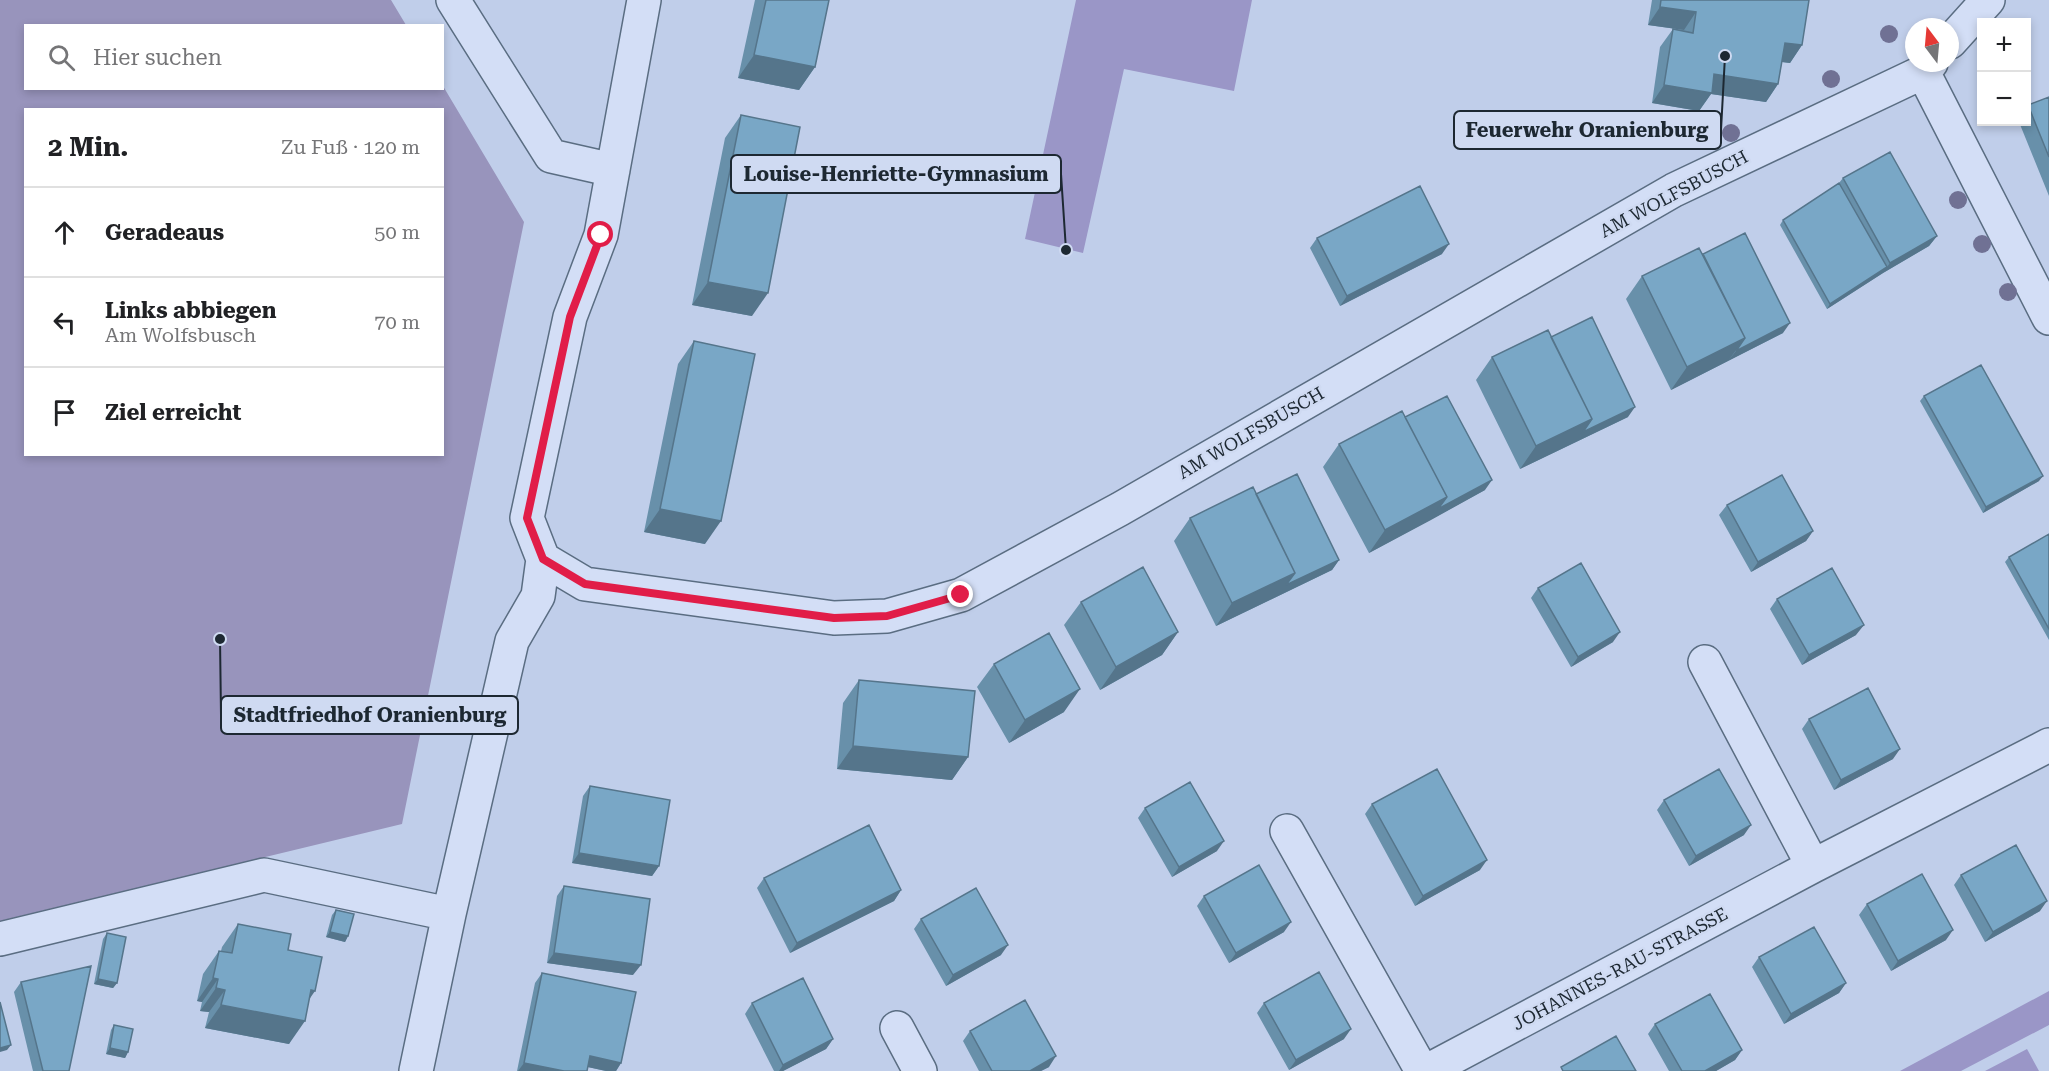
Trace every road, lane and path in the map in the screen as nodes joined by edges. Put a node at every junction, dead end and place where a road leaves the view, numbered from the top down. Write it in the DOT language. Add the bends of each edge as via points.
graph roads {
  1 [pos="453,0"];
  2 [pos="644,0"];
  3 [pos="1988,0"];
  4 [pos="1959,32"];
  5 [pos="1917,72"];
  6 [pos="1929,72"];
  7 [pos="614,170"];
  8 [pos="2049,318"];
  9 [pos="543,559"];
  10 [pos="1706,662"];
  11 [pos="2049,745"];
  12 [pos="1287,831"];
  13 [pos="1813,866"];
  14 [pos="449,914"];
  15 [pos="0,939"];
  16 [pos="897,1028"];
  17 [pos="416,1071"];
  18 [pos="920,1071"];
  19 [pos="1422,1071"];
  20 [pos="1427,1071"];
  1 -- 7 [label="street" via="550,156"];
  2 -- 7 [label="street"];
  3 -- 4 [label="street"];
  5 -- 9 [label="street, AM WOLFSBUSCH" via="1674,190 1120,509 961,595 887,616 834,618 585,584"];
  6 -- 8 [label="street"];
  7 -- 9 [label="street" via="601,235 570,317 527,518"];
  9 -- 14 [label="street" via="538,596 512,641"];
  10 -- 13 [label="street"];
  11 -- 13 [label="street, JOHANNES-RAU-STRASSE"];
  12 -- 19 [label="street"];
  13 -- 20 [label="street, JOHANNES-RAU-STRASSE"];
  14 -- 15 [label="street" via="264,875"];
  14 -- 17 [label="street"];
  16 -- 18 [label="street"];
}
